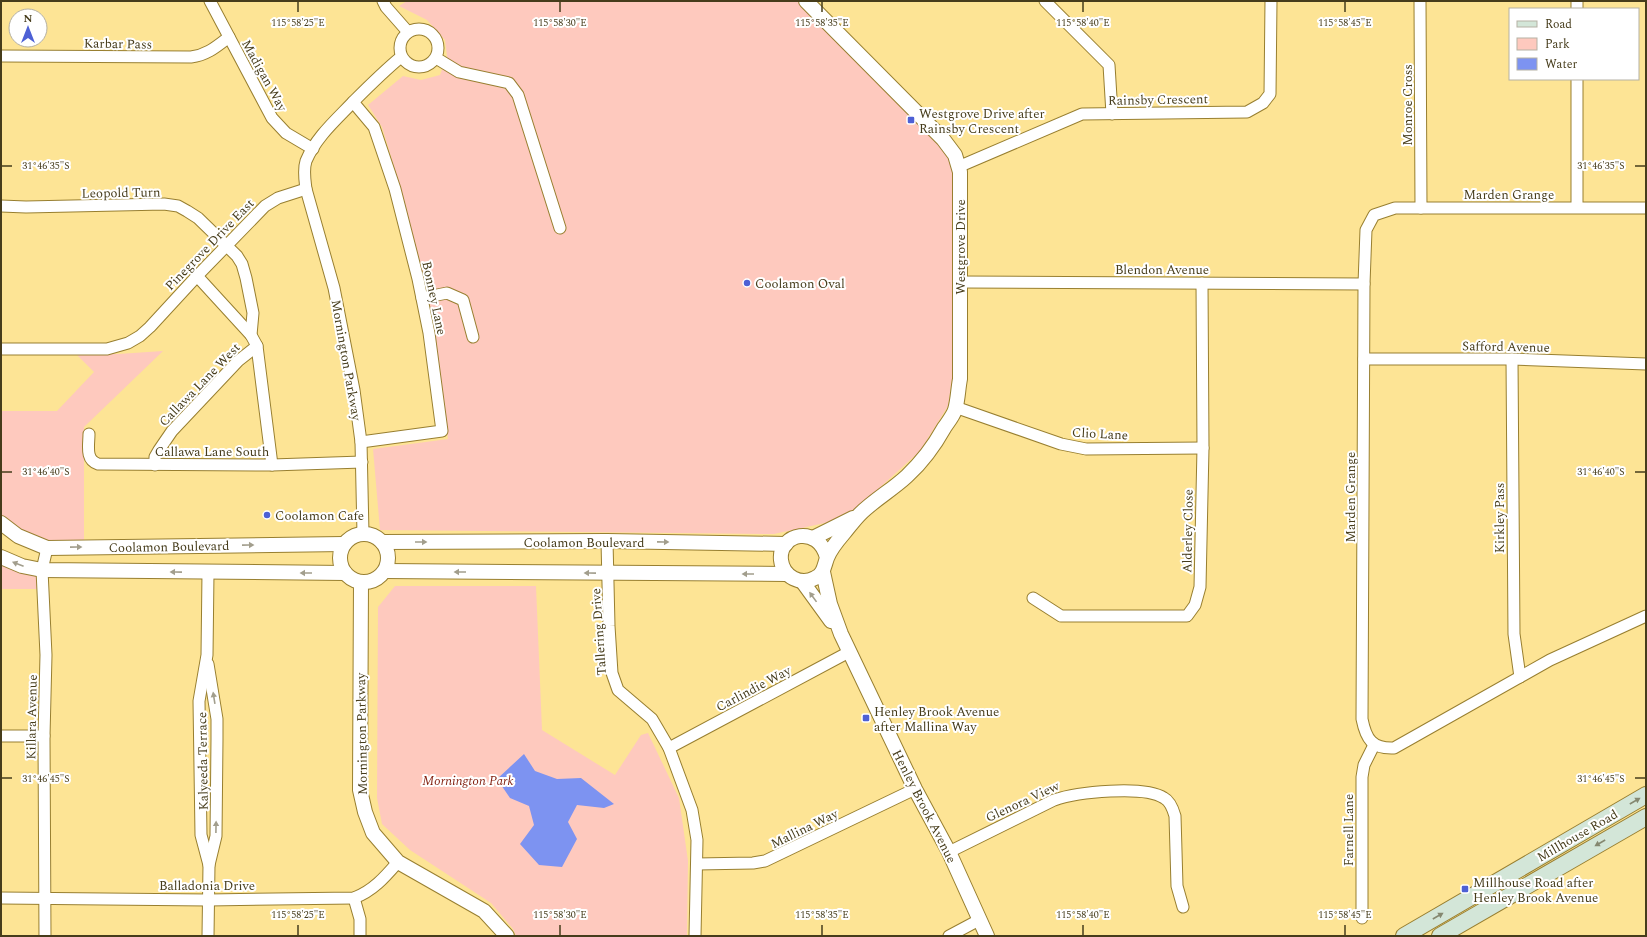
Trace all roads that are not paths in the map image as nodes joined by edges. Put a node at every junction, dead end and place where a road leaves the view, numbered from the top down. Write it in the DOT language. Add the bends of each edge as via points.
graph roads {
  1 [pos="210,1"];
  2 [pos="383,1"];
  3 [pos="806,1"];
  4 [pos="1045,1"];
  5 [pos="1271,1"];
  6 [pos="1420,1"];
  7 [pos="408,32"];
  8 [pos="229,37"];
  9 [pos="1,56"];
  10 [pos="401,57"];
  11 [pos="436,58"];
  12 [pos="1577,80"];
  13 [pos="353,102"];
  14 [pos="1112,114"];
  15 [pos="313,149"];
  16 [pos="958,166"];
  17 [pos="306,189"];
  18 [pos="1,206"];
  19 [pos="1577,207"];
  20 [pos="1421,208"];
  21 [pos="1646,208"];
  22 [pos="560,228"];
  23 [pos="226,246"];
  24 [pos="197,276"];
  25 [pos="960,282"];
  26 [pos="1202,283"];
  27 [pos="1364,284"];
  28 [pos="422,298"];
  29 [pos="251,335"];
  30 [pos="473,337"];
  31 [pos="257,346"];
  32 [pos="1,349"];
  33 [pos="1364,359"];
  34 [pos="1512,359"];
  35 [pos="1646,364"];
  36 [pos="955,407"];
  37 [pos="89,434"];
  38 [pos="361,442"];
  39 [pos="1202,448"];
  40 [pos="362,462"];
  41 [pos="155,465"];
  42 [pos="272,465"];
  43 [pos="859,515"];
  44 [pos="1,524"];
  45 [pos="363,534"];
  46 [pos="813,538"];
  47 [pos="608,541"];
  48 [pos="382,542"];
  49 [pos="344,544"];
  50 [pos="786,544"];
  51 [pos="47,548"];
  52 [pos="1,557"];
  53 [pos="827,558"];
  54 [pos="42,570"];
  55 [pos="385,571"];
  56 [pos="822,572"];
  57 [pos="208,573"];
  58 [pos="345,573"];
  59 [pos="608,573"];
  60 [pos="787,574"];
  61 [pos="802,581"];
  62 [pos="361,582"];
  63 [pos="1033,598"];
  64 [pos="1646,616"];
  65 [pos="841,634"];
  66 [pos="849,652"];
  67 [pos="207,656"];
  68 [pos="1520,677"];
  69 [pos="1,736"];
  70 [pos="44,736"];
  71 [pos="1374,745"];
  72 [pos="669,748"];
  73 [pos="915,789"];
  74 [pos="1646,795"];
  75 [pos="1646,817"];
  76 [pos="949,852"];
  77 [pos="398,862"];
  78 [pos="697,864"];
  79 [pos="209,865"];
  80 [pos="1,898"];
  81 [pos="45,898"];
  82 [pos="354,898"];
  83 [pos="208,900"];
  84 [pos="1183,907"];
  85 [pos="1362,918"];
  86 [pos="979,920"];
  87 [pos="45,936"];
  88 [pos="208,936"];
  89 [pos="360,936"];
  90 [pos="507,936"];
  91 [pos="695,936"];
  92 [pos="949,936"];
  93 [pos="987,936"];
  94 [pos="1404,936"];
  95 [pos="1440,936"];
  1 -- 8 [label="street, Madigan Way"];
  2 -- 7 [label="street"];
  3 -- 16 [label="street, Westgrove Drive" via="943,139"];
  4 -- 14 [label="street" via="1109,65"];
  5 -- 14 [label="street, Rainsby Crescent" via="1270,94 1263,103 1247,112"];
  6 -- 20 [label="street, Monroe Cross"];
  7 -- 10 [label="street" via="399,46"];
  7 -- 11 [label="street" via="421,29 432,34 438,45"];
  8 -- 9 [label="street, Karbar Pass" via="213,50 191,57"];
  8 -- 15 [label="street, Madigan Way" via="272,118 286,133"];
  10 -- 11 [label="street" via="410,66 422,68"];
  10 -- 13 [label="street" via="382,72"];
  11 -- 22 [label="street" via="458,72 509,83 518,95"];
  12 -- 19 [label="street"];
  13 -- 15 [label="street" via="328,126"];
  13 -- 28 [label="street, Bonney Lane" via="374,127 395,189"];
  14 -- 16 [label="street, Rainsby Crescent" via="1082,114"];
  15 -- 17 [label="street" via="306,162"];
  16 -- 25 [label="street, Westgrove Drive"];
  17 -- 23 [label="street, Pinegrove Drive East" via="278,198 265,206"];
  17 -- 38 [label="street, Mornington Parkway" via="334,288 354,390"];
  18 -- 23 [label="street, Leopold Turn" via="178,206 198,218"];
  19 -- 20 [label="street, Marden Grange"];
  19 -- 21 [label="street, Marden Grange"];
  20 -- 27 [label="street, Marden Grange" via="1395,208 1374,215 1366,230"];
  23 -- 24 [label="street, Pinegrove Drive East"];
  23 -- 29 [label="street, Leopold Turn" via="242,264 252,313"];
  24 -- 29 [label="street, Callawa Lane West"];
  24 -- 32 [label="street, Pinegrove Drive East" via="150,327 128,343 107,349"];
  25 -- 26 [label="street, Blendon Avenue"];
  25 -- 36 [label="street, Westgrove Drive" via="960,380"];
  26 -- 27 [label="street, Blendon Avenue"];
  26 -- 39 [label="street, Alderley Close"];
  27 -- 33 [label="street, Marden Grange"];
  28 -- 30 [label="street" via="447,294 463,300"];
  28 -- 38 [label="street, Bonney Lane" via="442,431"];
  29 -- 31 [label="street, Callawa Lane West"];
  31 -- 41 [label="street, Callawa Lane West" via="238,361 172,431 155,457"];
  31 -- 42 [label="street"];
  33 -- 34 [label="street, Safford Avenue"];
  33 -- 71 [label="street, Marden Grange" via="1362,719 1364,732"];
  34 -- 35 [label="street, Safford Avenue"];
  34 -- 68 [label="street, Kirkley Pass" via="1514,634"];
  36 -- 39 [label="street, Clio Lane" via="1060,444 1086,449"];
  36 -- 43 [label="street, Westgrove Drive" via="933,447 923,459 907,476"];
  37 -- 41 [label="street, Callawa Lane South" via="88,456 95,463"];
  38 -- 40 [label="street, Mornington Parkway"];
  39 -- 63 [label="street, Alderley Close" via="1200,587 1195,605 1187,616 1061,616"];
  40 -- 42 [label="street, Callawa Lane South"];
  40 -- 45 [label="street, Mornington Parkway"];
  41 -- 42 [label="street, Callawa Lane South"];
  43 -- 46 [label="street, Westgrove Drive"];
  43 -- 53 [label="street, Westgrove Drive"];
  44 -- 51 [label="street, Coolamon Boulevard" via="18,536"];
  45 -- 48 [label="street"];
  45 -- 49 [label="street" via="350,538"];
  46 -- 50 [label="street" via="798,536"];
  46 -- 53 [label="street" via="825,549"];
  48 -- 47 [label="street, Coolamon Boulevard, one-way"];
  47 -- 50 [label="street, Coolamon Boulevard, one-way"];
  47 -- 59 [label="street, Tallering Drive"];
  48 -- 55 [label="street" via="388,553"];
  51 -- 49 [label="street, Coolamon Boulevard, one-way"];
  49 -- 58 [label="street" via="340,561"];
  50 -- 60 [label="street" via="781,559"];
  51 -- 54 [label="street, Killara Avenue"];
  54 -- 52 [label="street, Coolamon Boulevard, one-way" via="22,566"];
  53 -- 56 [label="street"];
  57 -- 54 [label="street, Coolamon Boulevard, one-way"];
  54 -- 70 [label="street, Killara Avenue" via="46,655"];
  59 -- 55 [label="street, one-way"];
  55 -- 62 [label="street" via="375,580"];
  56 -- 61 [label="street" via="817,577"];
  56 -- 65 [label="street, Henley Brook Avenue"];
  58 -- 57 [label="street, Coolamon Boulevard, one-way"];
  57 -- 67 [label="street, Kalyeeda Terrace"];
  58 -- 62 [label="street" via="355,581"];
  60 -- 59 [label="street, one-way"];
  59 -- 72 [label="street, Tallering Drive" via="612,673 618,690 652,719"];
  60 -- 61 [label="street"];
  65 -- 61 [label="street, Henley Brook Avenue, one-way"];
  62 -- 77 [label="street, Mornington Parkway" via="360,790 373,833"];
  64 -- 68 [label="street" via="1550,660"];
  65 -- 66 [label="street, Henley Brook Avenue"];
  66 -- 72 [label="street, Carlindie Way"];
  66 -- 73 [label="street, Henley Brook Avenue"];
  79 -- 67 [label="street, Kalyeeda Terrace, one-way" via="216,836 217,739"];
  67 -- 79 [label="street, Kalyeeda Terrace" via="199,701 201,835"];
  68 -- 71 [label="street" via="1394,748"];
  69 -- 70 [label="street"];
  70 -- 81 [label="street, Killara Avenue"];
  71 -- 85 [label="street, Farnell Lane" via="1364,765 1362,777"];
  72 -- 78 [label="street, Tallering Drive" via="692,810 697,840"];
  73 -- 76 [label="street, Henley Brook Avenue"];
  73 -- 78 [label="street, Mallina Way" via="765,861"];
  94 -- 74 [label="main road, Millhouse Road, one-way"];
  75 -- 95 [label="main road, Millhouse Road, one-way"];
  76 -- 84 [label="street, Glenora View" via="1066,795 1146,791 1165,798 1172,806 1175,816 1178,886"];
  76 -- 86 [label="street, Henley Brook Avenue"];
  77 -- 82 [label="street, Balladonia Drive" via="372,889"];
  77 -- 90 [label="street, Mornington Parkway" via="484,911"];
  78 -- 91 [label="street, Tallering Drive"];
  79 -- 83 [label="street, Kalyeeda Terrace"];
  80 -- 81 [label="street, Balladonia Drive"];
  81 -- 83 [label="street, Balladonia Drive"];
  81 -- 87 [label="street, Killara Avenue"];
  82 -- 83 [label="street, Balladonia Drive"];
  82 -- 89 [label="street" via="360,919"];
  83 -- 88 [label="street, Kalyeeda Terrace"];
  86 -- 92 [label="street"];
  86 -- 93 [label="street, Henley Brook Avenue"];
}
